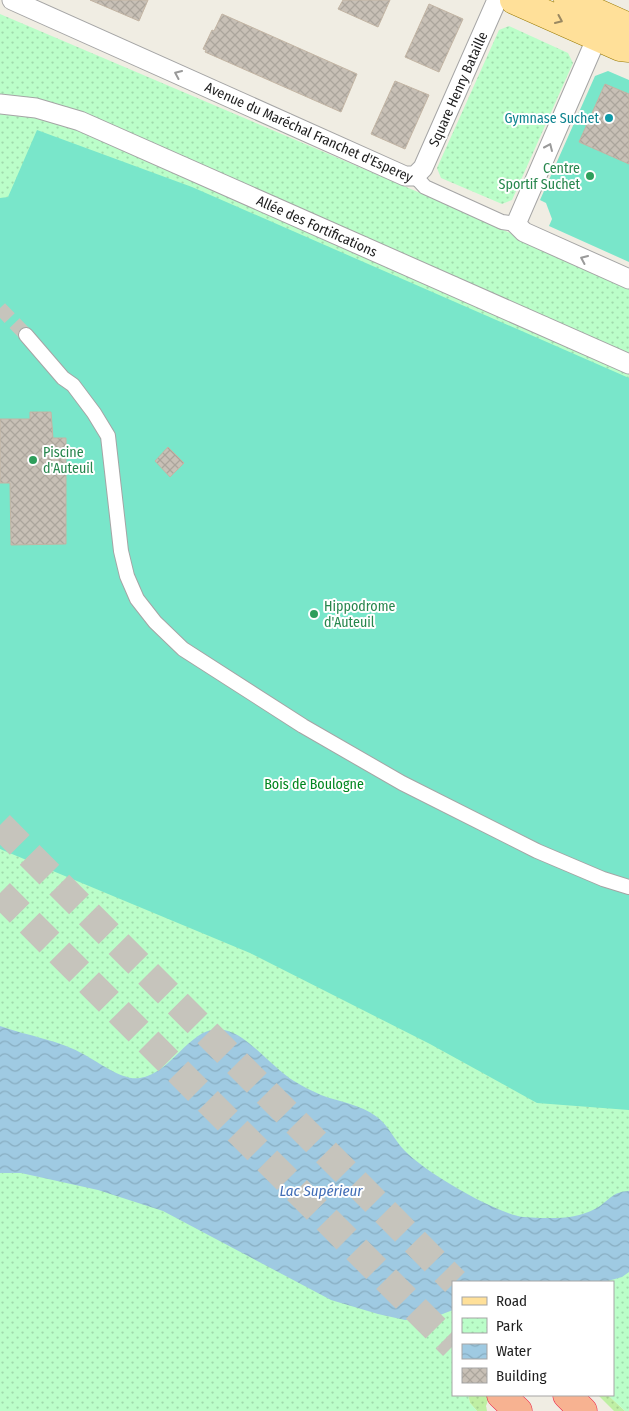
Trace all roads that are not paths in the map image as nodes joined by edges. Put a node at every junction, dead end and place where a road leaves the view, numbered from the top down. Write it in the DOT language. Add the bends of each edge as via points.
graph roads {
  1 [pos="12,0"];
  2 [pos="497,0"];
  3 [pos="514,0"];
  4 [pos="568,0"];
  5 [pos="629,27"];
  6 [pos="597,37"];
  7 [pos="629,48"];
  8 [pos="0,104"];
  9 [pos="415,176"];
  10 [pos="516,224"];
  11 [pos="629,279"];
  12 [pos="26,335"];
  13 [pos="629,364"];
  14 [pos="629,887"];
  15 [pos="502,1396"];
  16 [pos="567,1396"];
  17 [pos="518,1411"];
  18 [pos="583,1411"];
  9 -- 1 [label="street, Avenue du Maréchal Franchet d'Esperey, one-way" via="406,176"];
  2 -- 9 [label="street, Square Henry Bataille" via="423,168"];
  3 -- 6 [label="main road, one-way"];
  4 -- 5 [label="main road"];
  6 -- 7 [label="main road"];
  10 -- 6 [label="street, one-way"];
  8 -- 13 [label="street, Allée des Fortifications" via="36,108 80,121"];
  9 -- 10 [label="street, Avenue du Maréchal Franchet d'Esperey" via="425,187 502,222"];
  11 -- 10 [label="street, Avenue du Maréchal Franchet d'Esperey, one-way" via="524,232"];
  12 -- 14 [label="street" via="73,385 108,436 121,551 127,576 137,599 183,649 302,726 402,783 537,851"];
  15 -- 17 [label="highway"];
  16 -- 18 [label="highway"];
}
